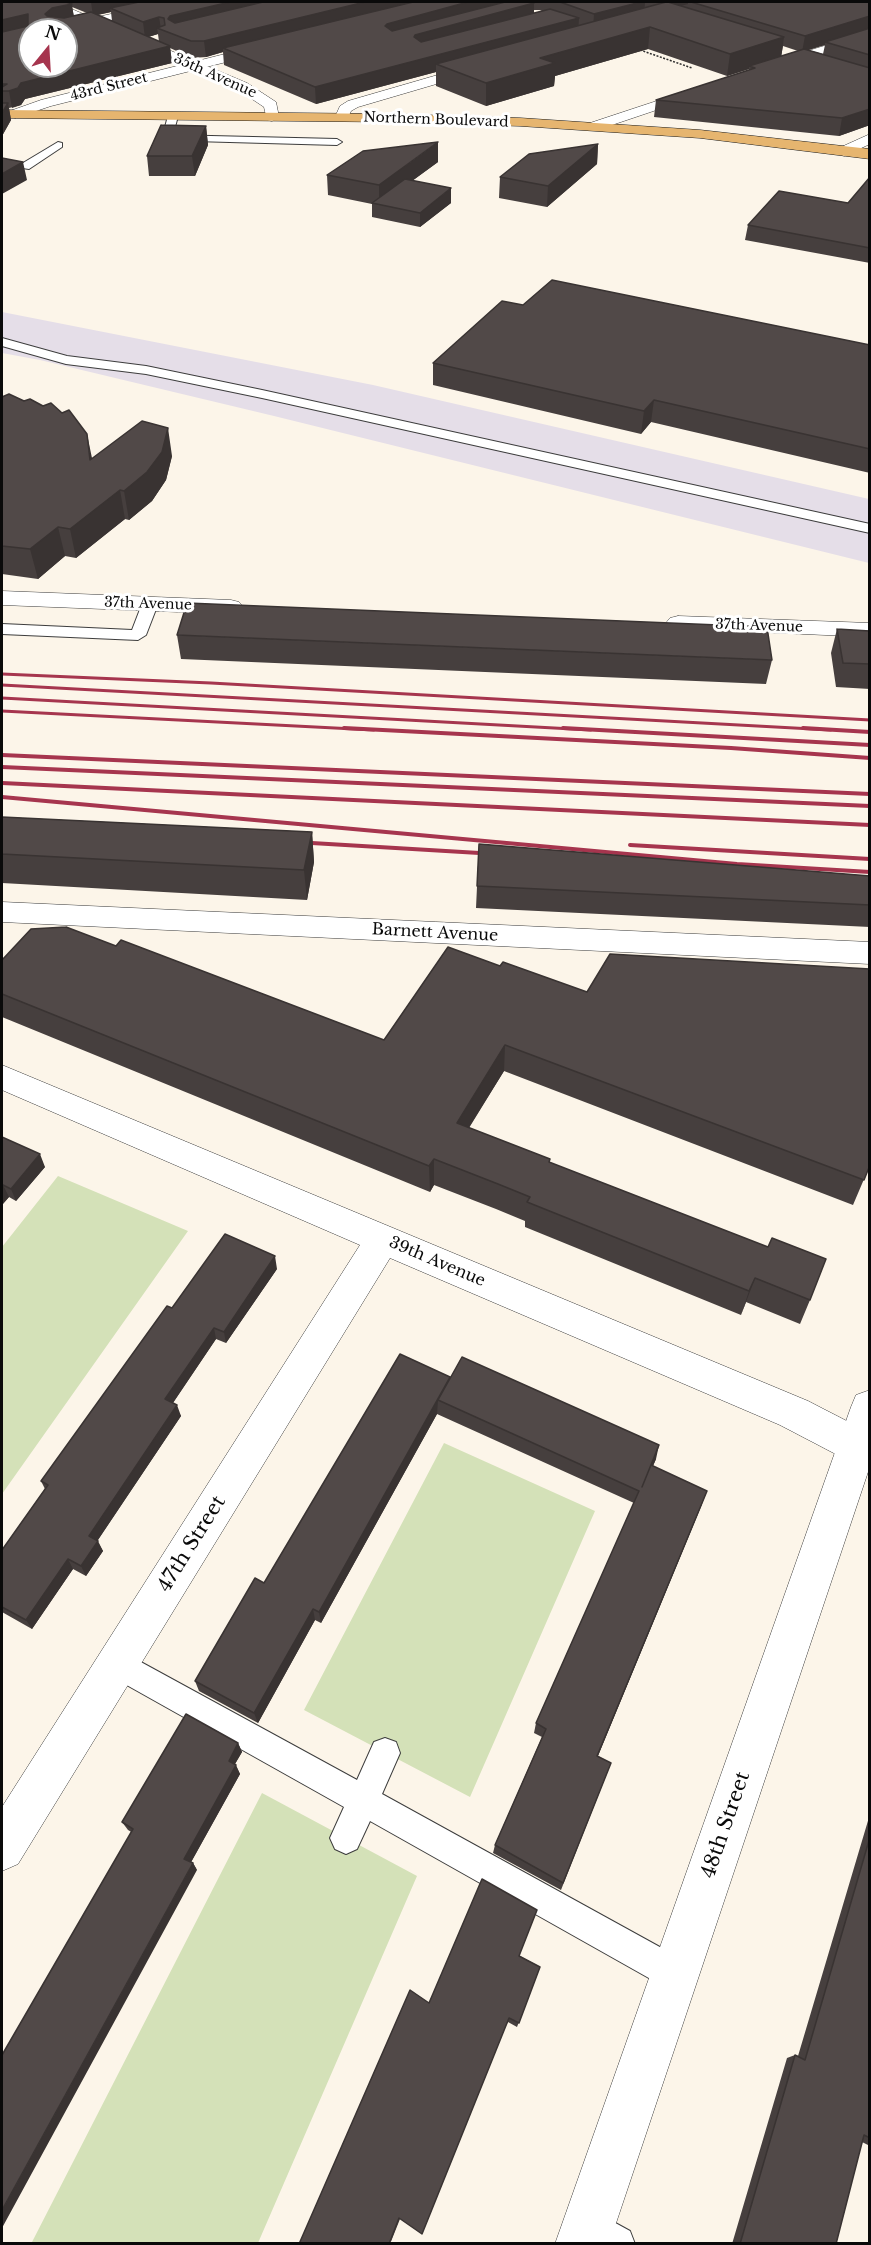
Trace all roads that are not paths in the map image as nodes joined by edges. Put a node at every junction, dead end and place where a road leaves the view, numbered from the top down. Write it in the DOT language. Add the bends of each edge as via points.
graph roads {
  1 [pos="46,2"];
  2 [pos="180,2"];
  3 [pos="93,22"];
  4 [pos="78,25"];
  5 [pos="870,36"];
  6 [pos="157,39"];
  7 [pos="140,43"];
  8 [pos="278,44"];
  9 [pos="776,51"];
  10 [pos="800,58"];
  11 [pos="492,64"];
  12 [pos="193,66"];
  13 [pos="824,66"];
  14 [pos="763,70"];
  15 [pos="730,81"];
  16 [pos="8,114"];
  17 [pos="173,116"];
  18 [pos="272,117"];
  19 [pos="342,117"];
  20 [pos="595,126"];
  21 [pos="870,138"];
  22 [pos="337,142"];
  23 [pos="58,145"];
  24 [pos="844,151"];
  25 [pos="870,154"];
  26 [pos="2,162"];
  27 [pos="2,342"];
  28 [pos="870,529"];
  29 [pos="2,598"];
  30 [pos="150,604"];
  31 [pos="258,608"];
  32 [pos="659,623"];
  33 [pos="2,629"];
  34 [pos="870,630"];
  35 [pos="2,912"];
  36 [pos="870,953"];
  37 [pos="2,1077"];
  38 [pos="383,1239"];
  39 [pos="865,1436"];
  40 [pos="117,1664"];
  41 [pos="385,1753"];
  42 [pos="363,1801"];
  43 [pos="346,1838"];
  44 [pos="2,1848"];
  45 [pos="675,1974"];
  46 [pos="596,2238"];
  1 -- 3 [label="street, 35th Avenue"];
  2 -- 3 [label="street"];
  3 -- 4 [label="street"];
  3 -- 7 [label="street, 35th Avenue"];
  5 -- 10 [label="street"];
  6 -- 7 [label="lane"];
  7 -- 12 [label="street, 35th Avenue"];
  8 -- 12 [label="street, 43rd Street"];
  9 -- 10 [label="street"];
  10 -- 13 [label="street"];
  10 -- 14 [label="street"];
  11 -- 19 [label="street" via="353,104"];
  12 -- 16 [label="street, 43rd Street"];
  12 -- 18 [label="street, 35th Avenue" via="266,100 273,109"];
  15 -- 20 [label="street"];
  16 -- 17 [label="main road, Northern Boulevard"];
  17 -- 18 [label="main road, Northern Boulevard"];
  17 -- 22 [label="lane" via="162,138"];
  18 -- 19 [label="main road, Northern Boulevard"];
  19 -- 20 [label="main road, Northern Boulevard"];
  20 -- 24 [label="main road, Northern Boulevard"];
  21 -- 24 [label="street"];
  23 -- 26 [label="lane" via="25,167"];
  24 -- 25 [label="main road, Northern Boulevard"];
  27 -- 28 [label="lane" via="66,360 146,370 262,394"];
  29 -- 30 [label="street, 37th Avenue"];
  30 -- 31 [label="street, 37th Avenue"];
  30 -- 33 [label="lane" via="138,635"];
  32 -- 34 [label="street, 37th Avenue"];
  35 -- 36 [label="street, Barnett Avenue"];
  37 -- 38 [label="street, 39th Avenue"];
  38 -- 39 [label="street, 39th Avenue" via="794,1413"];
  38 -- 40 [label="street, 47th Street"];
  39 -- 45 [label="street, 48th Street"];
  40 -- 42 [label="lane"];
  40 -- 44 [label="street, 47th Street"];
  41 -- 42 [label="lane"];
  42 -- 43 [label="lane"];
  42 -- 45 [label="lane"];
  45 -- 46 [label="street, 48th Street"];
}
